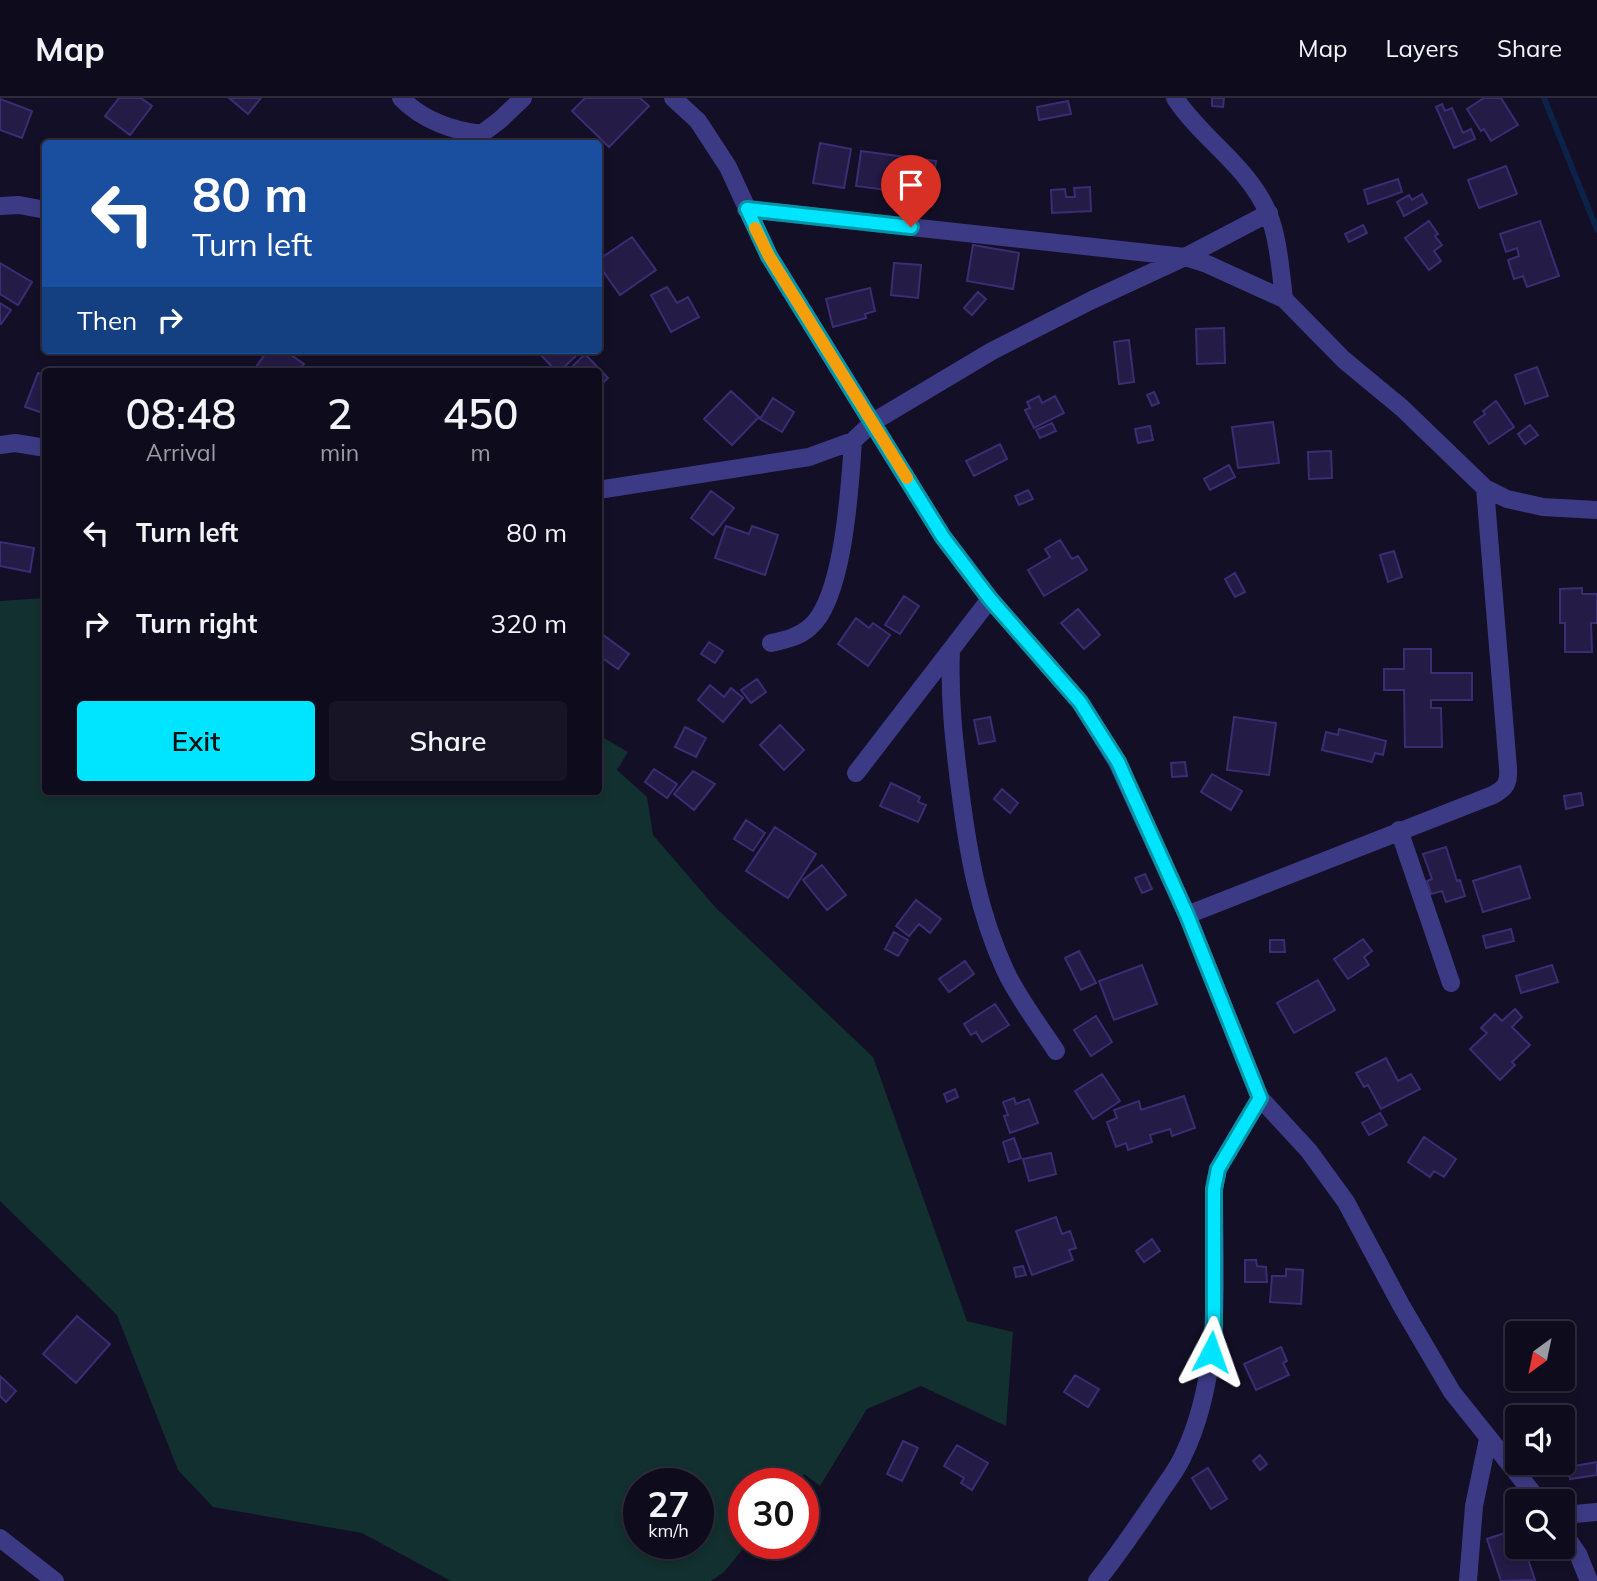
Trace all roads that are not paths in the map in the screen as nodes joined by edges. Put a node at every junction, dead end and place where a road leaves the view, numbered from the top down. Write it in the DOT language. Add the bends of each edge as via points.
graph roads {
  1 [pos="401,98"];
  2 [pos="523,98"];
  3 [pos="673,98"];
  4 [pos="1175,98"];
  5 [pos="475,139"];
  6 [pos="0,206"];
  7 [pos="42,209"];
  8 [pos="747,209"];
  9 [pos="1269,213"];
  10 [pos="1185,257"];
  11 [pos="1284,299"];
  12 [pos="873,422"];
  13 [pos="853,441"];
  14 [pos="0,445"];
  15 [pos="42,446"];
  16 [pos="1485,488"];
  17 [pos="602,489"];
  18 [pos="1597,510"];
  19 [pos="990,599"];
  20 [pos="771,643"];
  21 [pos="951,650"];
  22 [pos="856,773"];
  23 [pos="1399,830"];
  24 [pos="1187,915"];
  25 [pos="1451,983"];
  26 [pos="1056,1051"];
  27 [pos="1260,1098"];
  28 [pos="1488,1439"];
  29 [pos="1529,1489"];
  30 [pos="1597,1512"];
  31 [pos="1575,1514"];
  32 [pos="0,1538"];
  33 [pos="1575,1550"];
  34 [pos="55,1581"];
  35 [pos="1097,1581"];
  36 [pos="1468,1581"];
  37 [pos="1589,1581"];
  1 -- 5 [label="street" via="434,121"];
  2 -- 5 [label="street"];
  3 -- 8 [label="street" via="698,121 728,167"];
  4 -- 9 [label="street" via="1241,171"];
  6 -- 7 [label="street"];
  8 -- 10 [label="street"];
  8 -- 12 [label="street" via="769,256"];
  9 -- 10 [label="street"];
  9 -- 11 [label="street"];
  10 -- 11 [label="street"];
  10 -- 12 [label="street" via="992,351"];
  11 -- 16 [label="street"];
  12 -- 13 [label="street"];
  12 -- 19 [label="street" via="943,537"];
  13 -- 17 [label="street" via="809,457"];
  13 -- 20 [label="street" via="844,531 825,608 811,627 792,639"];
  14 -- 15 [label="street"];
  16 -- 18 [label="street" via="1507,499 1543,507"];
  16 -- 23 [label="street" via="1509,780 1493,795"];
  19 -- 21 [label="street"];
  19 -- 24 [label="street" via="1080,702 1118,762"];
  21 -- 22 [label="street"];
  21 -- 26 [label="street" via="955,750 983,918 1006,972"];
  23 -- 24 [label="street"];
  23 -- 25 [label="street"];
  24 -- 27 [label="street"];
  27 -- 28 [label="street" via="1309,1151 1346,1202 1452,1392"];
  27 -- 35 [label="street" via="1218,1169 1214,1327 1208,1376 1194,1428 1182,1459"];
  28 -- 29 [label="street"];
  28 -- 36 [label="street" via="1474,1507"];
  30 -- 31 [label="street"];
  32 -- 34 [label="street"];
  33 -- 37 [label="street"];
}
